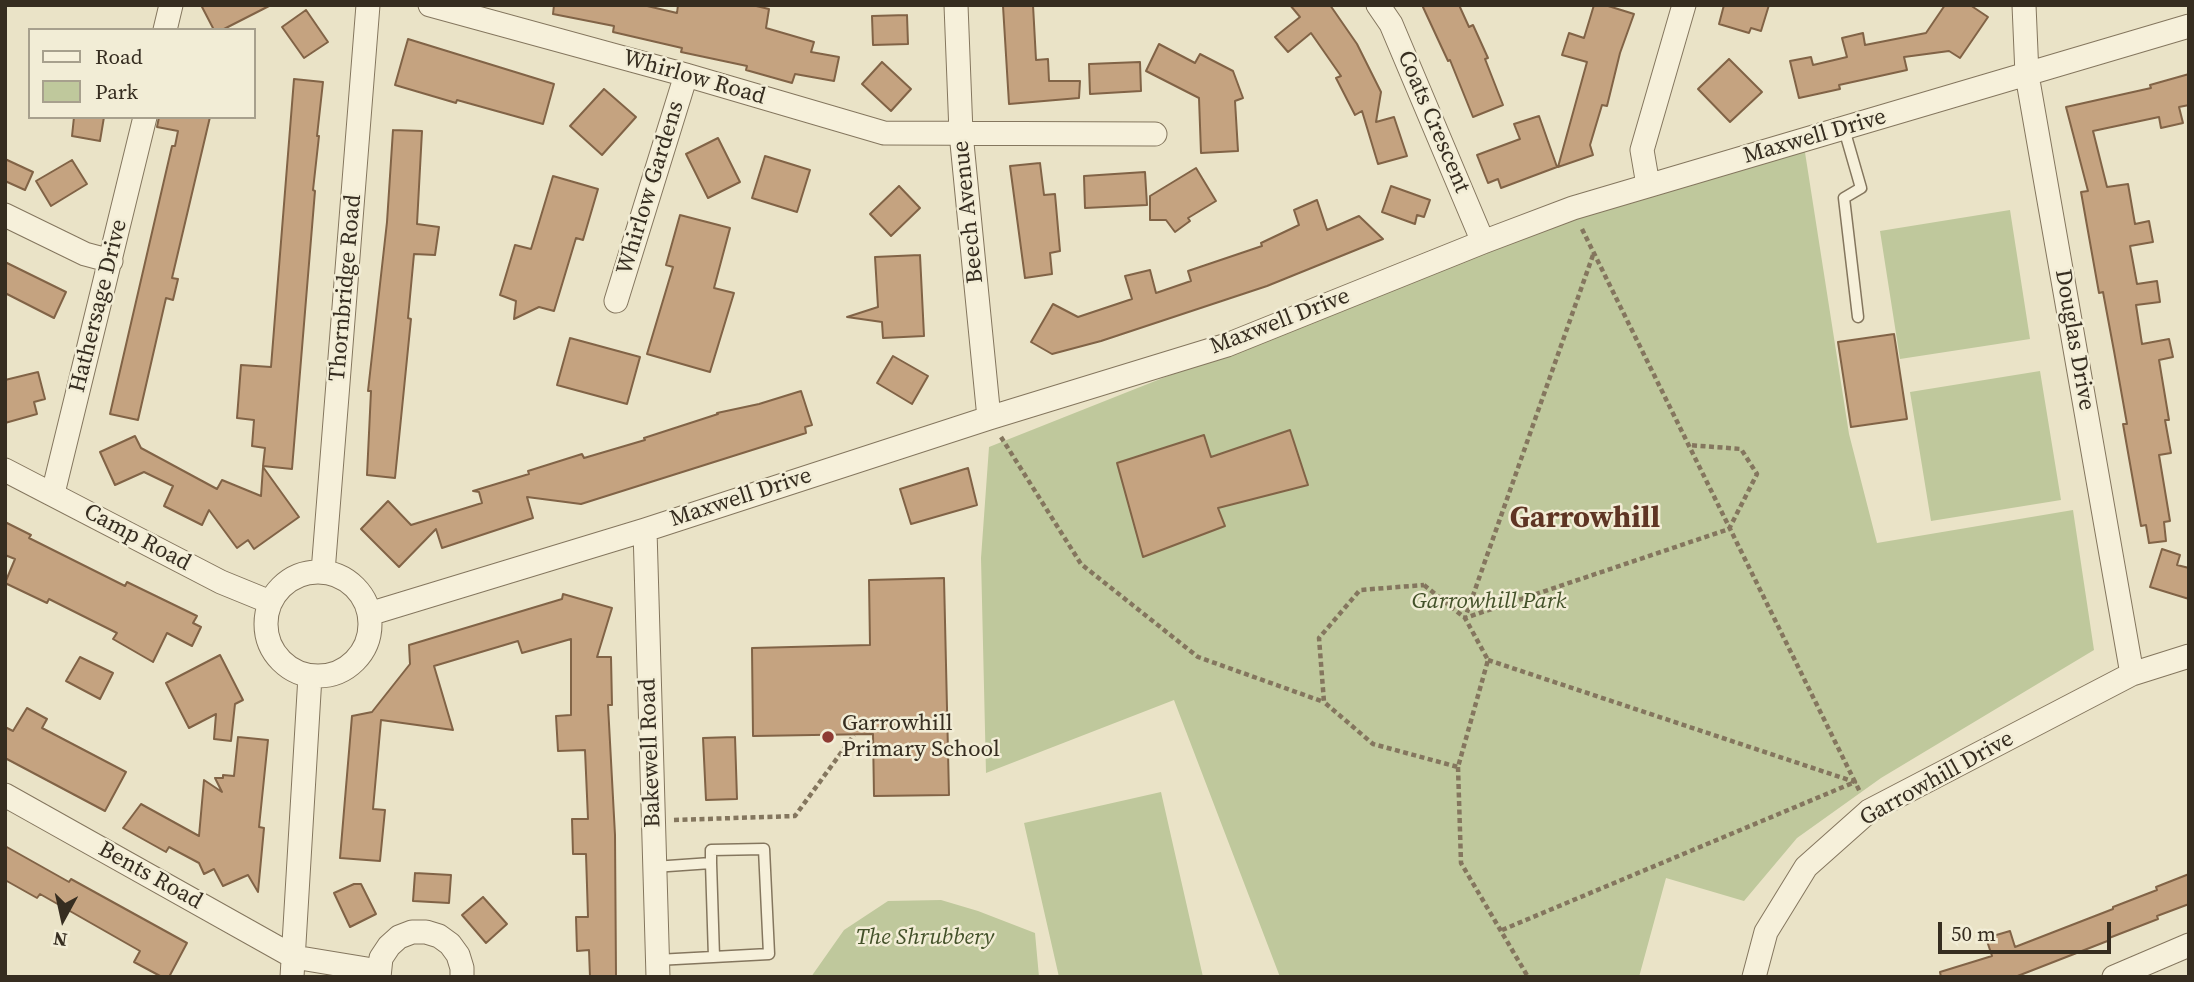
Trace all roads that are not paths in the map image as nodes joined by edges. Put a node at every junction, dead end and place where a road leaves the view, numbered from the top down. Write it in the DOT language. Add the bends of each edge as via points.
graph roads {
  1 [pos="171,5"];
  2 [pos="368,5"];
  3 [pos="430,5"];
  4 [pos="956,5"];
  5 [pos="1378,5"];
  6 [pos="1684,5"];
  7 [pos="2024,5"];
  8 [pos="2189,26"];
  9 [pos="165,28"];
  10 [pos="686,75"];
  11 [pos="2027,75"];
  12 [pos="145,119"];
  13 [pos="1844,129"];
  14 [pos="961,133"];
  15 [pos="1155,134"];
  16 [pos="1648,185"];
  17 [pos="5,215"];
  18 [pos="1483,242"];
  19 [pos="111,261"];
  20 [pos="616,301"];
  21 [pos="1858,317"];
  22 [pos="989,418"];
  23 [pos="5,470"];
  24 [pos="53,494"];
  25 [pos="645,530"];
  26 [pos="323,572"];
  27 [pos="270,602"];
  28 [pos="369,614"];
  29 [pos="2189,656"];
  30 [pos="2132,674"];
  31 [pos="310,677"];
  32 [pos="5,795"];
  33 [pos="712,863"];
  34 [pos="654,867"];
  35 [pos="2189,945"];
  36 [pos="714,957"];
  37 [pos="293,967"];
  38 [pos="658,968"];
  39 [pos="379,974"];
  40 [pos="462,977"];
  41 [pos="1754,977"];
  42 [pos="2114,977"];
  1 -- 9 [label="street"];
  2 -- 26 [label="street, Thornbridge Road"];
  3 -- 10 [label="street, Whirlow Road"];
  4 -- 14 [label="street, Beech Avenue"];
  5 -- 18 [label="street, Coats Crescent" via="1391,24"];
  6 -- 16 [label="street" via="1642,150"];
  7 -- 11 [label="street, Douglas Drive"];
  8 -- 11 [label="street, Maxwell Drive"];
  10 -- 14 [label="street, Whirlow Road" via="884,133"];
  10 -- 20 [label="street, Whirlow Gardens"];
  11 -- 13 [label="street, Maxwell Drive"];
  11 -- 30 [label="street, Douglas Drive"];
  12 -- 19 [label="street, Hathersage Drive"];
  13 -- 16 [label="street, Maxwell Drive"];
  13 -- 21 [label="lane" via="1861,188 1844,198"];
  14 -- 15 [label="street, Whirlow Road"];
  14 -- 22 [label="street, Beech Avenue"];
  16 -- 18 [label="street, Maxwell Drive"];
  17 -- 19 [label="street" via="85,254"];
  18 -- 22 [label="street, Maxwell Drive" via="1227,345"];
  19 -- 24 [label="street, Hathersage Drive"];
  22 -- 25 [label="street, Maxwell Drive"];
  23 -- 24 [label="street, Camp Road"];
  24 -- 27 [label="street, Camp Road" via="221,582"];
  25 -- 28 [label="street, Maxwell Drive"];
  25 -- 34 [label="street, Bakewell Road"];
  26 -- 27 [label="street" via="292,578"];
  26 -- 28 [label="street" via="353,585"];
  27 -- 31 [label="street" via="265,634 271,649 281,662"];
  28 -- 31 [label="street" via="366,646 356,660 327,676"];
  29 -- 30 [label="street, Garrowhill Drive"];
  30 -- 41 [label="street, Garrowhill Drive" via="1869,811 1807,867 1766,932"];
  31 -- 37 [label="street"];
  32 -- 37 [label="street, Bents Road"];
  33 -- 34 [label="lane"];
  33 -- 36 [label="lane"];
  33 -- 36 [label="lane" via="711,850 764,849 769,954"];
  34 -- 38 [label="street, Bakewell Road"];
  35 -- 42 [label="street"];
  36 -- 38 [label="lane"];
  37 -- 39 [label="street, Bents Road"];
  39 -- 40 [label="street" via="382,958 399,937 426,932 450,944 458,955"];
}
